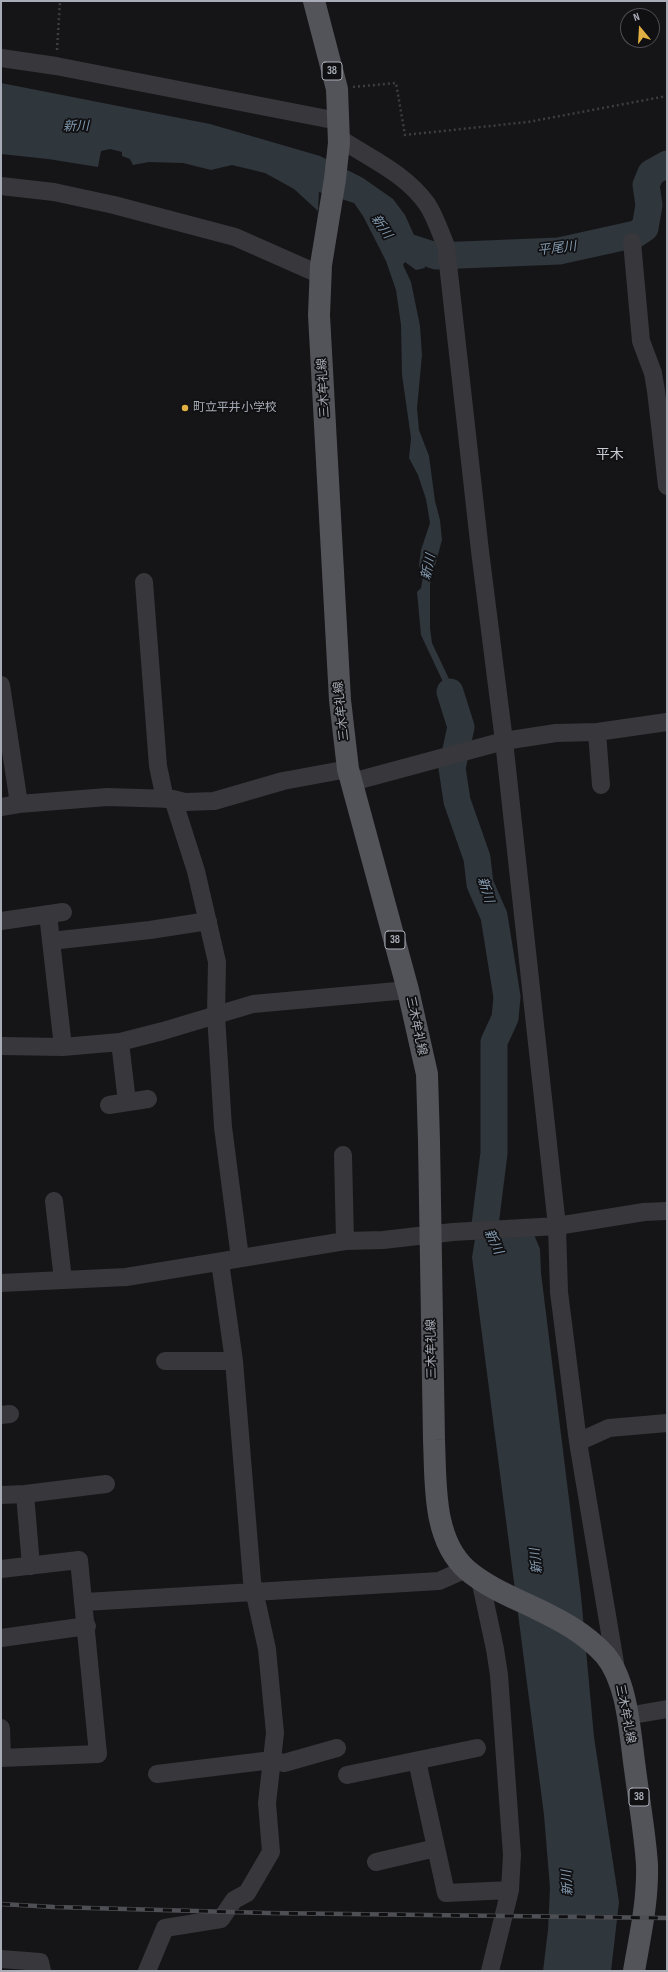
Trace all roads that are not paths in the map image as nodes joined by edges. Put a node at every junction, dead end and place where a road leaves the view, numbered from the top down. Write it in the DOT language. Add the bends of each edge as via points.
graph roads {
  1 [pos="314,1"];
  2 [pos="1,58"];
  3 [pos="339,134"];
  4 [pos="1,186"];
  5 [pos="632,242"];
  6 [pos="321,270"];
  7 [pos="667,486"];
  8 [pos="144,582"];
  9 [pos="1,686"];
  10 [pos="667,722"];
  11 [pos="598,732"];
  12 [pos="499,742"];
  13 [pos="350,775"];
  14 [pos="601,785"];
  15 [pos="169,799"];
  16 [pos="19,804"];
  17 [pos="1,807"];
  18 [pos="1,921"];
  19 [pos="208,921"];
  20 [pos="51,941"];
  21 [pos="408,990"];
  22 [pos="216,1015"];
  23 [pos="120,1042"];
  24 [pos="1,1046"];
  25 [pos="63,1047"];
  26 [pos="148,1100"];
  27 [pos="127,1102"];
  28 [pos="109,1105"];
  29 [pos="343,1155"];
  30 [pos="54,1201"];
  31 [pos="667,1211"];
  32 [pos="557,1226"];
  33 [pos="431,1235"];
  34 [pos="345,1241"];
  35 [pos="240,1258"];
  36 [pos="220,1262"];
  37 [pos="62,1280"];
  38 [pos="1,1283"];
  39 [pos="165,1361"];
  40 [pos="234,1361"];
  41 [pos="667,1423"];
  42 [pos="578,1442"];
  43 [pos="106,1484"];
  44 [pos="25,1494"];
  45 [pos="1,1495"];
  46 [pos="31,1566"];
  47 [pos="1,1569"];
  48 [pos="473,1574"];
  49 [pos="255,1593"];
  50 [pos="85,1602"];
  51 [pos="87,1626"];
  52 [pos="1,1638"];
  53 [pos="619,1680"];
  54 [pos="667,1709"];
  55 [pos="627,1716"];
  56 [pos="1,1728"];
  57 [pos="337,1748"];
  58 [pos="477,1748"];
  59 [pos="2,1758"];
  60 [pos="272,1760"];
  61 [pos="417,1761"];
  62 [pos="157,1774"];
  63 [pos="347,1775"];
  64 [pos="436,1848"];
  65 [pos="376,1862"];
  66 [pos="510,1890"];
  67 [pos="1,1959"];
  68 [pos="42,1971"];
  69 [pos="147,1971"];
  70 [pos="490,1971"];
  71 [pos="634,1971"];
  1 -- 3 [label="main road, 三木牟礼線 / 38" via="337,89"];
  2 -- 3 [label="street" via="56,66"];
  3 -- 6 [label="main road, 三木牟礼線 / 38"];
  3 -- 12 [label="street" via="409,183 427,204 446,246"];
  4 -- 6 [label="street" via="54,192 114,205 235,237"];
  5 -- 7 [label="street" via="641,341 653,373"];
  6 -- 13 [label="main road, 三木牟礼線 / 38" via="319,315 340,700"];
  8 -- 15 [label="street" via="158,766"];
  9 -- 16 [label="street"];
  10 -- 11 [label="street"];
  11 -- 12 [label="street" via="556,733"];
  11 -- 14 [label="street"];
  12 -- 13 [label="street" via="407,768"];
  12 -- 32 [label="street"];
  13 -- 15 [label="street" via="282,781 214,801 185,802"];
  13 -- 21 [label="main road, 三木牟礼線 / 38"];
  15 -- 16 [label="street" via="107,797"];
  15 -- 19 [label="street" via="196,871"];
  16 -- 17 [label="street"];
  18 -- 20 [label="street" via="56,913"];
  19 -- 20 [label="street"];
  19 -- 22 [label="street" via="217,962"];
  20 -- 25 [label="street"];
  21 -- 22 [label="street" via="253,1004"];
  21 -- 33 [label="main road, 三木牟礼線 / 38" via="427,1074"];
  22 -- 23 [label="street"];
  22 -- 35 [label="street" via="223,1127"];
  23 -- 25 [label="street"];
  23 -- 27 [label="street"];
  24 -- 25 [label="street"];
  26 -- 27 [label="street"];
  27 -- 28 [label="street"];
  29 -- 34 [label="street"];
  30 -- 37 [label="street"];
  31 -- 32 [label="street" via="644,1212"];
  32 -- 33 [label="street"];
  32 -- 42 [label="street" via="559,1292"];
  33 -- 34 [label="street"];
  33 -- 48 [label="main road, 三木牟礼線 / 38" via="436,1485 441,1521 447,1541"];
  34 -- 35 [label="street"];
  35 -- 36 [label="street"];
  36 -- 37 [label="street" via="126,1277"];
  36 -- 40 [label="street"];
  37 -- 38 [label="street"];
  39 -- 40 [label="street"];
  40 -- 49 [label="street"];
  41 -- 42 [label="street" via="609,1428"];
  42 -- 53 [label="street"];
  43 -- 44 [label="street"];
  44 -- 45 [label="street"];
  44 -- 46 [label="street"];
  46 -- 47 [label="street"];
  46 -- 50 [label="street" via="79,1560"];
  48 -- 49 [label="street" via="439,1581"];
  48 -- 53 [label="main road, 三木牟礼線 / 38" via="502,1593 568,1624 586,1636 606,1656"];
  48 -- 66 [label="street" via="495,1649 502,1697 512,1855"];
  49 -- 50 [label="street"];
  49 -- 60 [label="street" via="267,1649 275,1733"];
  50 -- 51 [label="street"];
  51 -- 52 [label="street"];
  51 -- 59 [label="street" via="98,1754"];
  53 -- 55 [label="main road, 三木牟礼線 / 38"];
  54 -- 55 [label="street"];
  55 -- 71 [label="main road, 三木牟礼線 / 38" via="647,1866 644,1918"];
  56 -- 59 [label="street"];
  57 -- 60 [label="street" via="284,1763"];
  58 -- 61 [label="street"];
  60 -- 62 [label="street"];
  60 -- 69 [label="street" via="268,1804 271,1852 248,1893 234,1900 221,1919 165,1928"];
  61 -- 63 [label="street"];
  61 -- 64 [label="street"];
  64 -- 65 [label="street"];
  64 -- 66 [label="street" via="446,1893"];
  66 -- 70 [label="street"];
  67 -- 68 [label="street" via="40,1962"];
}
